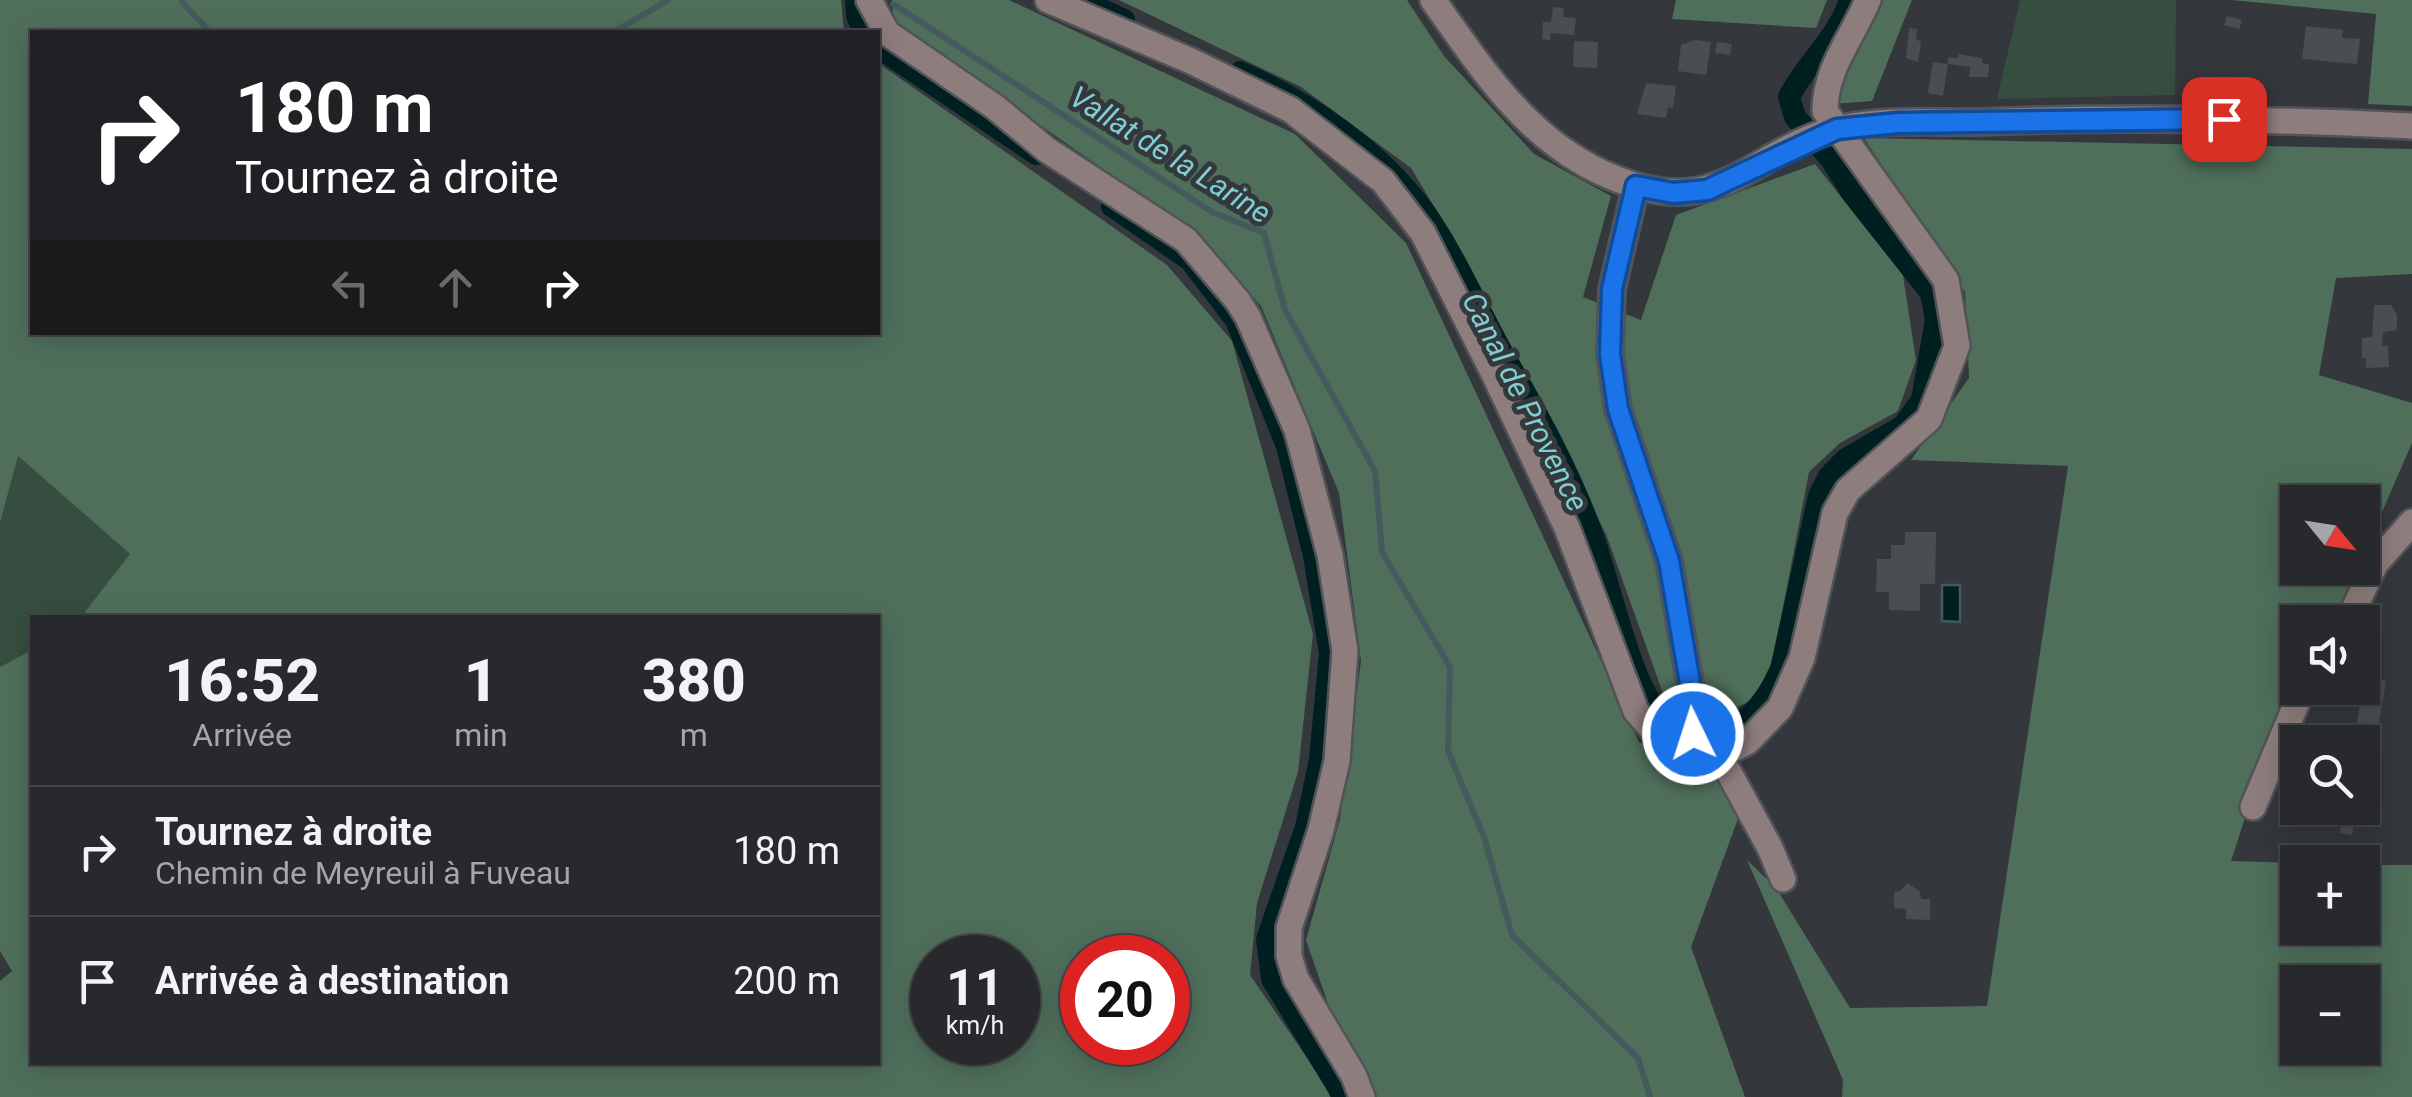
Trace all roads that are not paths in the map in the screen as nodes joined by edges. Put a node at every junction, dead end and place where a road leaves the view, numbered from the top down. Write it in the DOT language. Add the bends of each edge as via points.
graph roads {
  1 [pos="869,0"];
  2 [pos="1048,0"];
  3 [pos="1433,0"];
  4 [pos="1868,0"];
  5 [pos="2412,126"];
  6 [pos="1837,129"];
  7 [pos="1636,186"];
  8 [pos="2412,522"];
  9 [pos="2356,605"];
  10 [pos="2296,705"];
  11 [pos="1691,734"];
  12 [pos="1720,756"];
  13 [pos="2253,807"];
  14 [pos="1783,879"];
  15 [pos="1362,1097"];
  1 -- 15 [label="street" via="887,34 1186,240 1248,317 1297,430 1330,555 1345,651 1336,761 1288,956"];
  2 -- 11 [label="street" via="1291,110 1382,181 1423,233 1495,376 1567,528 1636,711 1655,734"];
  3 -- 7 [label="street" via="1533,128 1565,154"];
  4 -- 6 [label="street" via="1825,92 1825,112"];
  5 -- 6 [label="street" via="2062,119"];
  6 -- 7 [label="street" via="1707,190"];
  6 -- 12 [label="street" via="1946,280 1957,346 1929,420 1848,490 1834,513 1802,658 1780,708 1747,742"];
  7 -- 11 [label="street" via="1612,289 1610,354 1618,409 1669,561"];
  8 -- 9 [label="street" via="2375,564"];
  10 -- 13 [label="street"];
  11 -- 12 [label="street" via="1708,757"];
  12 -- 14 [label="street"];
}
